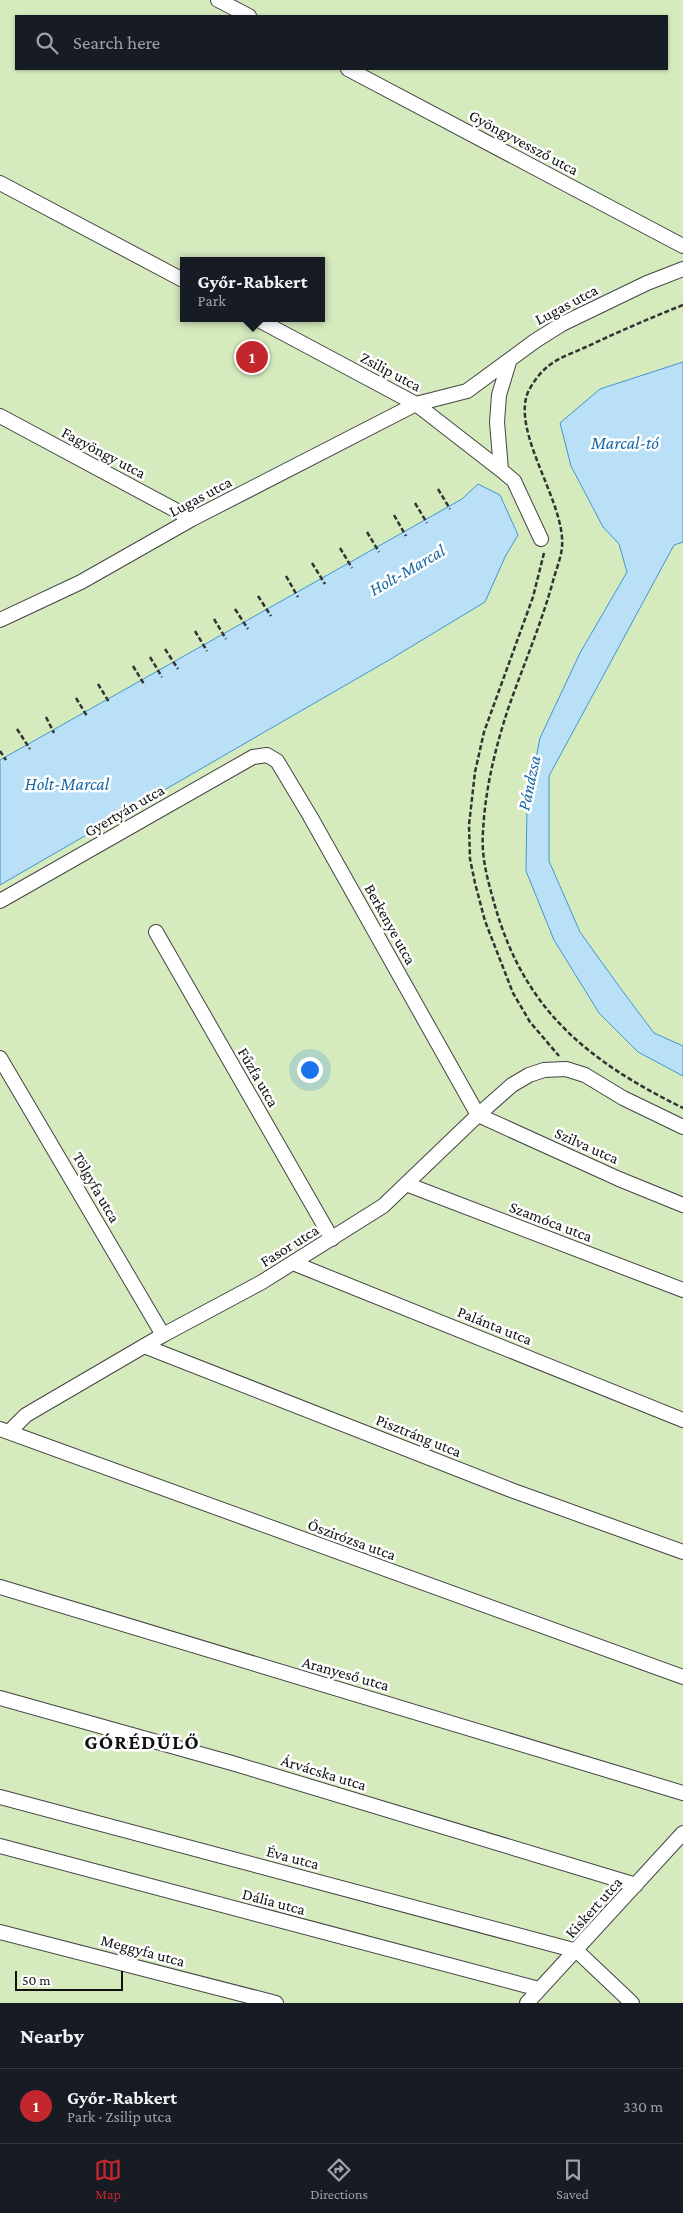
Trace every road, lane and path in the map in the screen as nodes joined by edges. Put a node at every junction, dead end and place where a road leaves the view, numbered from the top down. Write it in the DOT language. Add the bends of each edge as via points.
graph roads {
  1 [pos="218,0"];
  2 [pos="247,15"];
  3 [pos="350,70"];
  4 [pos="0,183"];
  5 [pos="683,246"];
  6 [pos="683,269"];
  7 [pos="180,278"];
  8 [pos="683,305"];
  9 [pos="262,322"];
  10 [pos="509,362"];
  11 [pos="416,404"];
  12 [pos="0,416"];
  13 [pos="501,470"];
  14 [pos="438,489"];
  15 [pos="415,503"];
  16 [pos="450,509"];
  17 [pos="394,515"];
  18 [pos="192,519"];
  19 [pos="427,523"];
  20 [pos="367,532"];
  21 [pos="406,536"];
  22 [pos="541,539"];
  23 [pos="340,548"];
  24 [pos="379,552"];
  25 [pos="312,563"];
  26 [pos="352,568"];
  27 [pos="286,576"];
  28 [pos="325,584"];
  29 [pos="258,596"];
  30 [pos="298,596"];
  31 [pos="235,609"];
  32 [pos="271,616"];
  33 [pos="214,619"];
  34 [pos="0,620"];
  35 [pos="248,630"];
  36 [pos="195,631"];
  37 [pos="226,639"];
  38 [pos="165,649"];
  39 [pos="207,651"];
  40 [pos="150,657"];
  41 [pos="133,666"];
  42 [pos="178,669"];
  43 [pos="162,677"];
  44 [pos="98,684"];
  45 [pos="144,684"];
  46 [pos="76,698"];
  47 [pos="110,702"];
  48 [pos="87,716"];
  49 [pos="46,717"];
  50 [pos="17,729"];
  51 [pos="54,733"];
  52 [pos="30,750"];
  53 [pos="0,751"];
  54 [pos="267,754"];
  55 [pos="6,760"];
  56 [pos="0,901"];
  57 [pos="156,932"];
  58 [pos="0,1058"];
  59 [pos="566,1069"];
  60 [pos="683,1108"];
  61 [pos="478,1115"];
  62 [pos="683,1127"];
  63 [pos="406,1184"];
  64 [pos="683,1205"];
  65 [pos="332,1239"];
  66 [pos="293,1263"];
  67 [pos="683,1290"];
  68 [pos="163,1335"];
  69 [pos="144,1346"];
  70 [pos="683,1420"];
  71 [pos="5,1430"];
  72 [pos="683,1552"];
  73 [pos="0,1587"];
  74 [pos="683,1676"];
  75 [pos="0,1698"];
  76 [pos="683,1792"];
  77 [pos="0,1797"];
  78 [pos="683,1833"];
  79 [pos="0,1846"];
  80 [pos="636,1885"];
  81 [pos="0,1932"];
  82 [pos="577,1951"];
  83 [pos="539,1989"];
  84 [pos="625,2000"];
  85 [pos="276,2003"];
  86 [pos="527,2003"];
  1 -- 2 [label="street"];
  3 -- 5 [label="street, Gyöngyvessző utca"];
  4 -- 7 [label="street"];
  6 -- 10 [label="street, Lugas utca" via="562,324"];
  8 -- 60 [label="path" via="559,359 546,368 528,393 525,407 527,425 541,474 560,521 562,547 543,618 508,708 496,751 482,834 485,869 499,921 518,968 536,997 566,1031 597,1058"];
  9 -- 11 [label="street, Zsilip utca"];
  10 -- 11 [label="street, Lugas utca" via="467,391"];
  10 -- 13 [label="street" via="499,395"];
  11 -- 13 [label="street, Zsilip utca"];
  11 -- 18 [label="street, Lugas utca"];
  12 -- 18 [label="street, Fagyöngy utca"];
  13 -- 22 [label="street" via="514,481"];
  14 -- 16 [label="path"];
  15 -- 19 [label="path"];
  17 -- 21 [label="path"];
  18 -- 34 [label="street, Lugas utca" via="81,582"];
  20 -- 24 [label="path"];
  22 -- 59 [label="path" via="544,555 533,597 484,732 475,772 469,825 470,859 486,921 513,993 530,1022 558,1052"];
  23 -- 26 [label="path"];
  25 -- 28 [label="path"];
  27 -- 30 [label="path"];
  29 -- 32 [label="path"];
  31 -- 35 [label="path"];
  33 -- 37 [label="path"];
  36 -- 39 [label="path"];
  38 -- 42 [label="path"];
  40 -- 43 [label="path"];
  41 -- 45 [label="path"];
  44 -- 47 [label="path"];
  46 -- 48 [label="path"];
  49 -- 51 [label="path"];
  50 -- 52 [label="path"];
  53 -- 55 [label="path"];
  54 -- 56 [label="street, Gyertyán utca" via="253,757"];
  54 -- 61 [label="street, Berkenye utca" via="276,760 310,816"];
  57 -- 65 [label="street, Fűzfa utca"];
  58 -- 68 [label="street, Tölgyfa utca"];
  59 -- 61 [label="street, Fasor utca" via="544,1070 529,1075 512,1085"];
  59 -- 62 [label="street" via="585,1075 623,1098"];
  61 -- 63 [label="street, Fasor utca"];
  61 -- 64 [label="street, Szilva utca"];
  63 -- 65 [label="street, Fasor utca" via="383,1206"];
  63 -- 67 [label="street, Szamóca utca"];
  65 -- 66 [label="street, Fasor utca"];
  66 -- 68 [label="street, Fasor utca"];
  66 -- 70 [label="street, Palánta utca"];
  68 -- 69 [label="street, Fasor utca"];
  69 -- 71 [label="street, Fasor utca"];
  69 -- 72 [label="street, Pisztráng utca" via="511,1490"];
  71 -- 74 [label="street, Őszirózsa utca"];
  73 -- 76 [label="street, Aranyeső utca"];
  75 -- 80 [label="street, Árvácska utca" via="232,1763"];
  77 -- 82 [label="street, Éva utca"];
  78 -- 80 [label="street, Kiskert utca"];
  79 -- 83 [label="street, Dália utca"];
  80 -- 82 [label="street, Kiskert utca"];
  81 -- 85 [label="street, Meggyfa utca"];
  82 -- 83 [label="street, Kiskert utca"];
  82 -- 84 [label="street"];
  83 -- 86 [label="street, Kiskert utca"];
}
